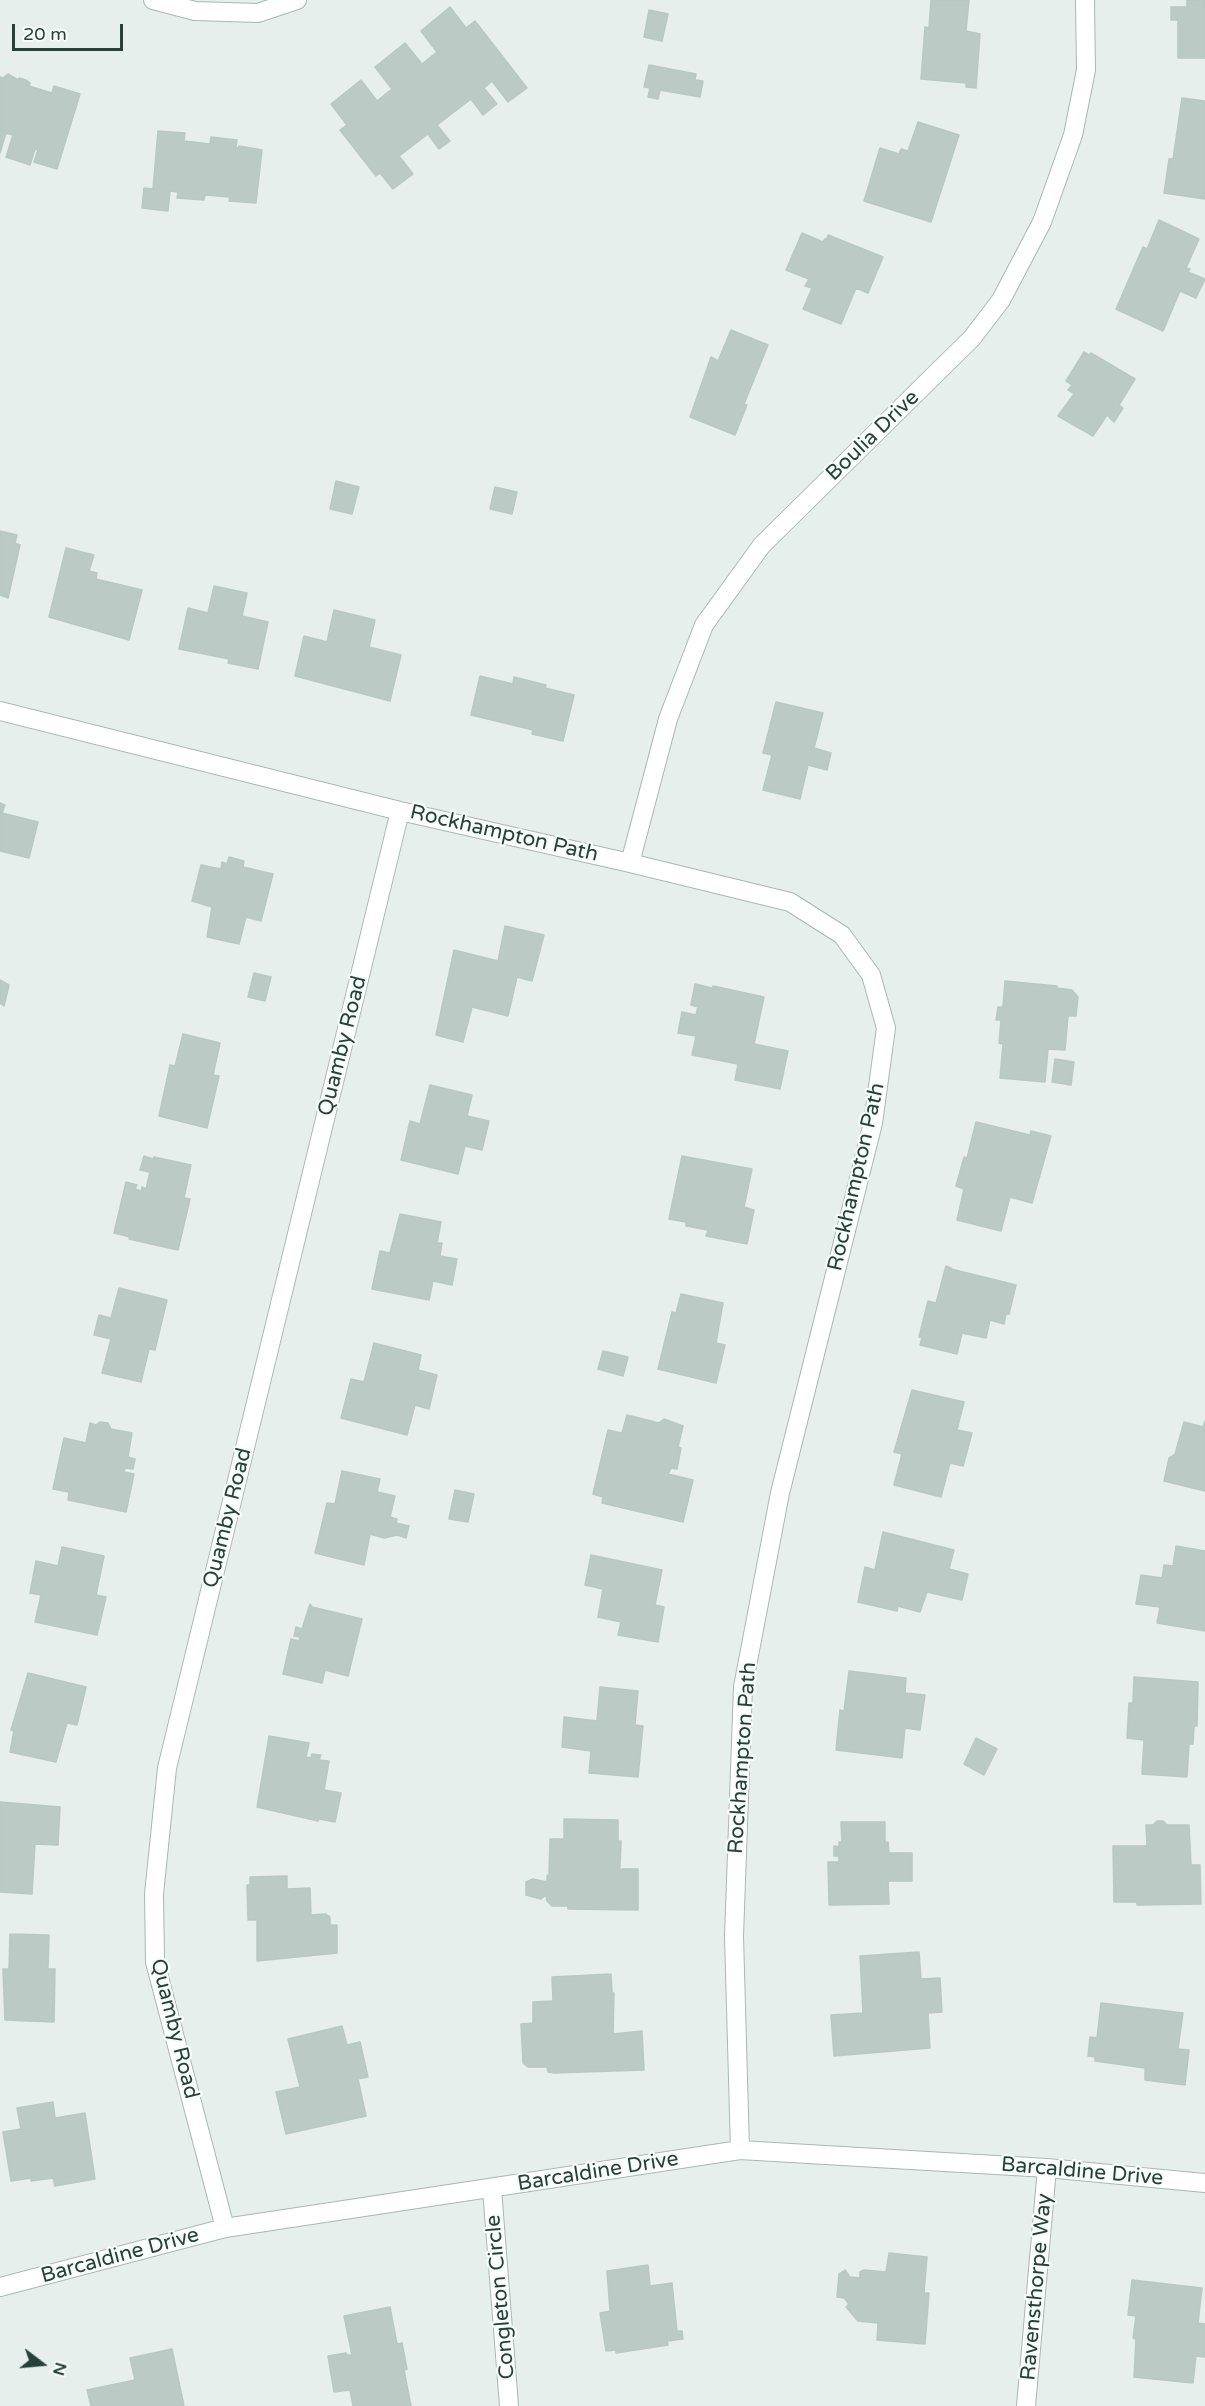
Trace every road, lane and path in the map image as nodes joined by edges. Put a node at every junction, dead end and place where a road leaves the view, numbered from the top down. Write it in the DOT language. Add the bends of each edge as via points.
graph roads {
  1 [pos="153,0"];
  2 [pos="297,0"];
  3 [pos="1085,0"];
  4 [pos="0,711"];
  5 [pos="400,811"];
  6 [pos="630,863"];
  7 [pos="740,2150"];
  8 [pos="1047,2168"];
  9 [pos="1205,2183"];
  10 [pos="492,2189"];
  11 [pos="225,2228"];
  12 [pos="0,2287"];
  13 [pos="509,2406"];
  14 [pos="1026,2406"];
  1 -- 2 [label="street" via="195,11 258,13"];
  3 -- 6 [label="street, Boulia Drive" via="1086,70 1073,135 1042,222 1001,300 972,338 762,544 704,625 668,718"];
  4 -- 5 [label="street, Rockhampton Path"];
  5 -- 6 [label="street, Rockhampton Path"];
  5 -- 11 [label="street, Quamby Road" via="167,1768 154,1894 155,1962"];
  6 -- 7 [label="street, Rockhampton Path" via="790,902 842,935 871,975 886,1028 873,1123 780,1493 743,1687 734,1936"];
  7 -- 8 [label="street, Barcaldine Drive"];
  7 -- 10 [label="street, Barcaldine Drive"];
  8 -- 9 [label="street, Barcaldine Drive"];
  8 -- 14 [label="street, Ravensthorpe Way"];
  10 -- 11 [label="street, Barcaldine Drive"];
  10 -- 13 [label="street, Congleton Circle"];
  11 -- 12 [label="street, Barcaldine Drive"];
}
